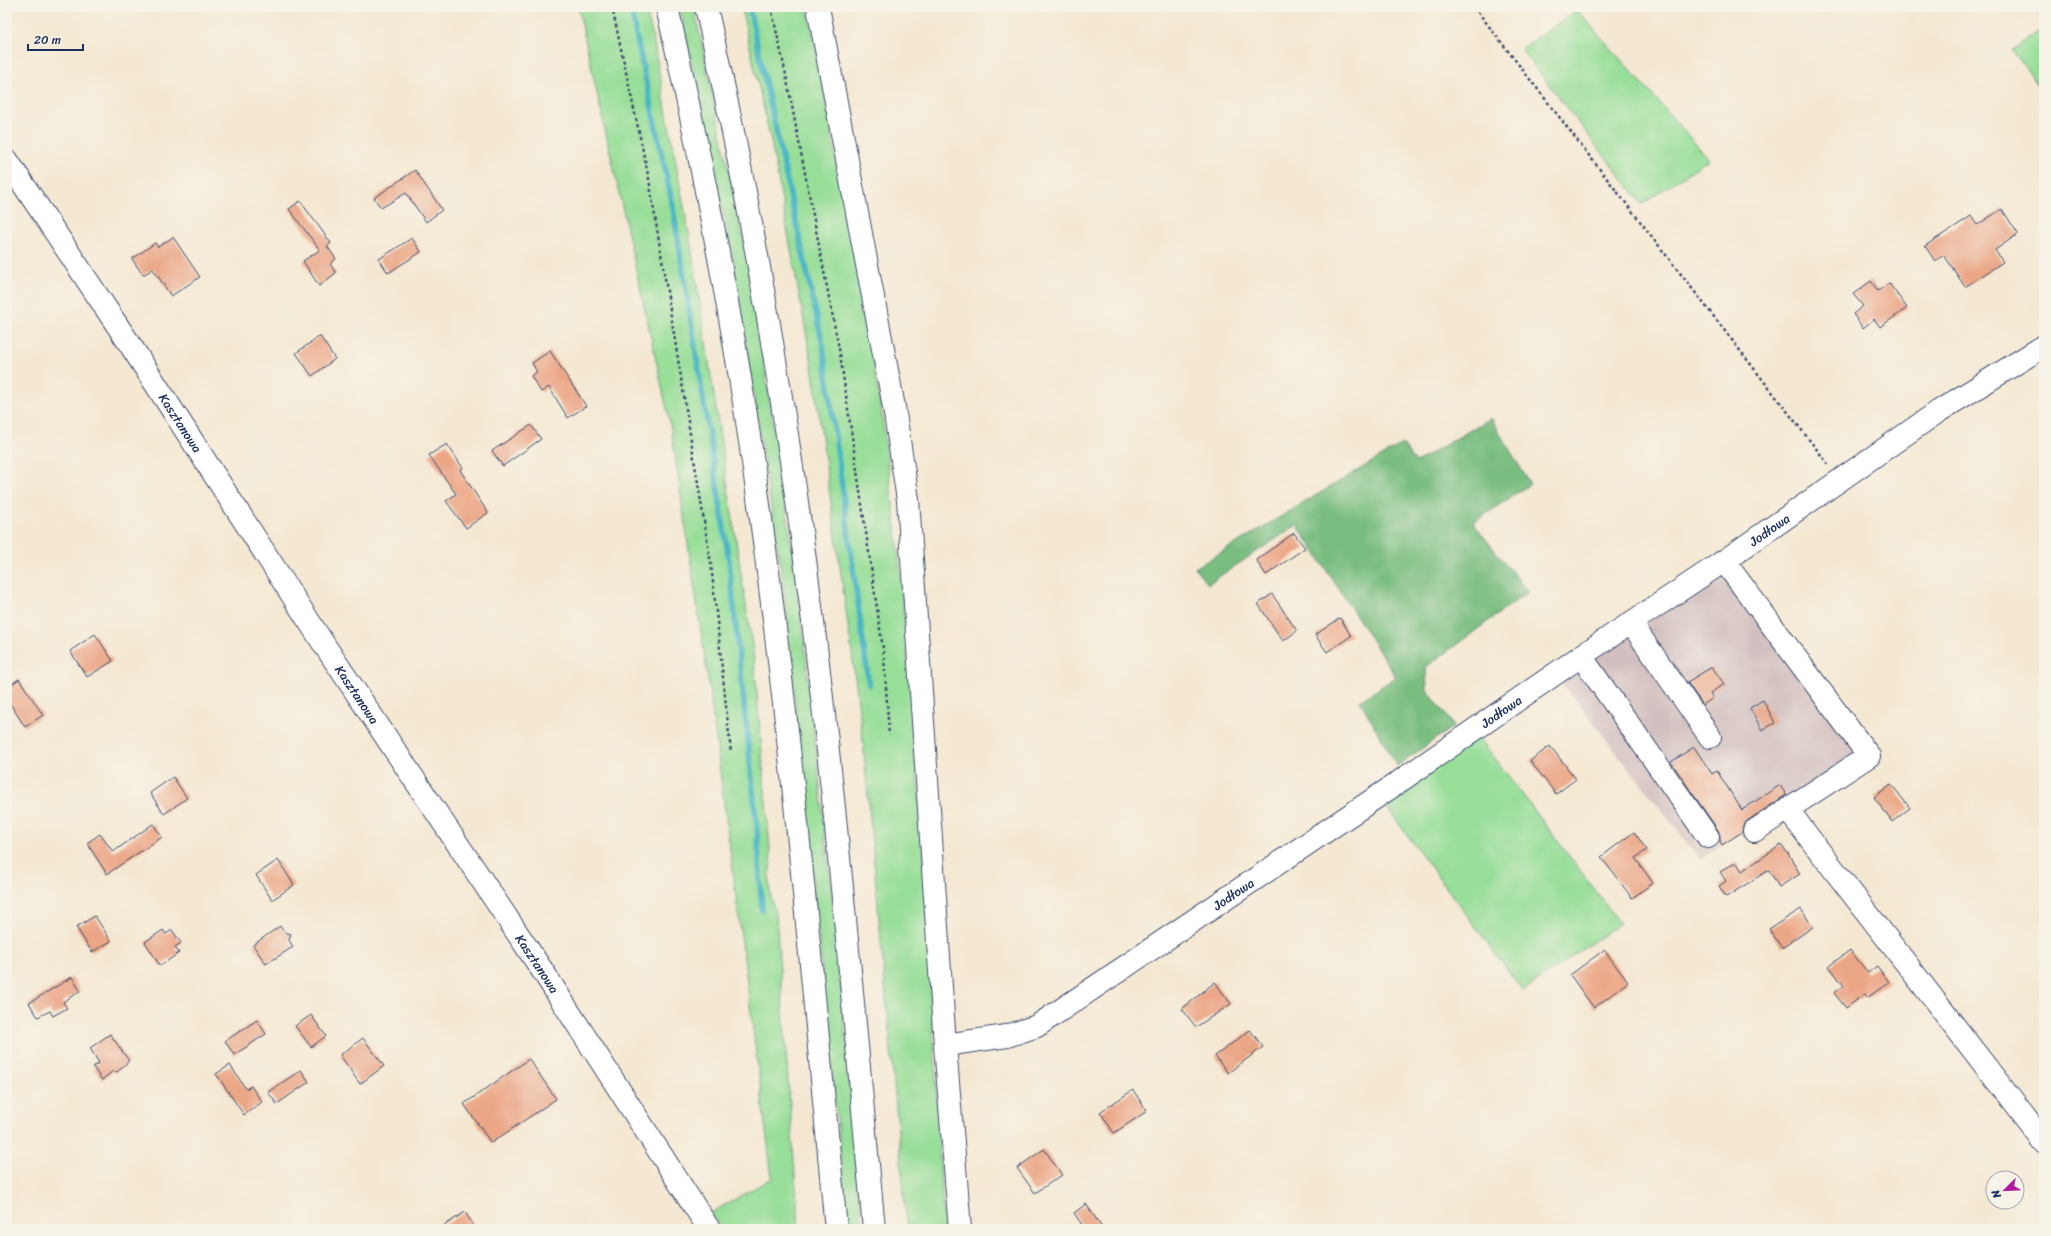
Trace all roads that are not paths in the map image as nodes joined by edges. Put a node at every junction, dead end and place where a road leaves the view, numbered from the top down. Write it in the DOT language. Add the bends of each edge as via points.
graph roads {
  1 [pos="667,7"];
  2 [pos="706,7"];
  3 [pos="818,7"];
  4 [pos="7,160"];
  5 [pos="2044,346"];
  6 [pos="1724,561"];
  7 [pos="1631,623"];
  8 [pos="1581,656"];
  9 [pos="1710,737"];
  10 [pos="1787,809"];
  11 [pos="1754,830"];
  12 [pos="1708,837"];
  13 [pos="944,1045"];
  14 [pos="2044,1142"];
  15 [pos="709,1229"];
  16 [pos="836,1229"];
  17 [pos="874,1229"];
  18 [pos="960,1229"];
  1 -- 16 [label="main road" via="718,246 759,504 795,810"];
  2 -- 17 [label="main road" via="750,210 783,405 826,748"];
  3 -- 13 [label="main road" via="894,406 908,500"];
  4 -- 15 [label="main road, Kasztanowa" via="325,646 548,979"];
  5 -- 6 [label="main road, Jodłowa" via="1939,411"];
  6 -- 7 [label="main road, Jodłowa"];
  6 -- 10 [label="main road" via="1869,756"];
  7 -- 8 [label="main road, Jodłowa"];
  7 -- 9 [label="main road"];
  8 -- 12 [label="main road"];
  8 -- 13 [label="main road, Jodłowa" via="1038,1026 1007,1036"];
  10 -- 11 [label="main road"];
  10 -- 14 [label="main road"];
  13 -- 18 [label="main road"];
}
